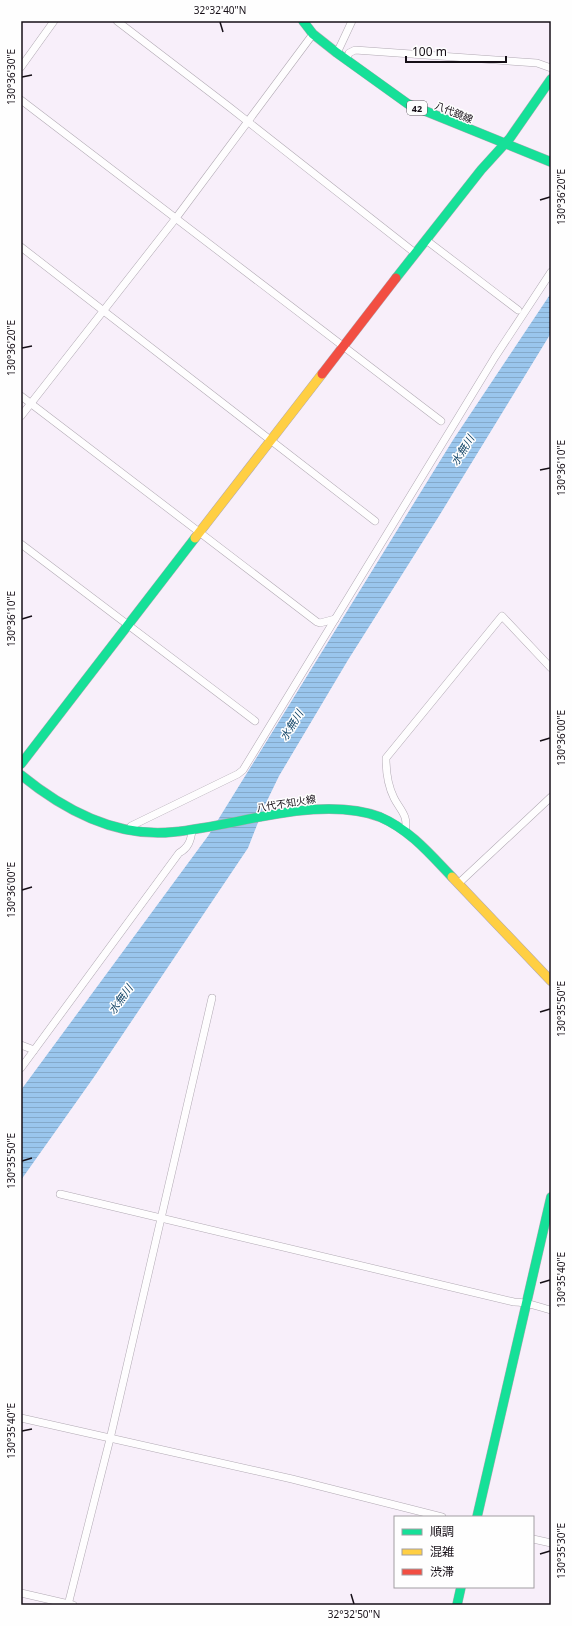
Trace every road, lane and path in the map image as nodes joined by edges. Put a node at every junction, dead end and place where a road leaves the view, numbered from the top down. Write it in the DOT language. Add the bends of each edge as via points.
graph roads {
  1 [pos="54,21"];
  2 [pos="117,21"];
  3 [pos="303,21"];
  4 [pos="352,21"];
  5 [pos="313,34"];
  6 [pos="337,53"];
  7 [pos="347,59"];
  8 [pos="21,67"];
  9 [pos="551,68"];
  10 [pos="551,79"];
  11 [pos="21,100"];
  12 [pos="248,122"];
  13 [pos="505,144"];
  14 [pos="551,162"];
  15 [pos="176,218"];
  16 [pos="426,240"];
  17 [pos="21,247"];
  18 [pos="415,253"];
  19 [pos="551,272"];
  20 [pos="518,310"];
  21 [pos="103,311"];
  22 [pos="343,347"];
  23 [pos="21,396"];
  24 [pos="31,403"];
  25 [pos="21,416"];
  26 [pos="441,421"];
  27 [pos="271,441"];
  28 [pos="375,521"];
  29 [pos="200,533"];
  30 [pos="21,544"];
  31 [pos="335,619"];
  32 [pos="128,625"];
  33 [pos="551,668"];
  34 [pos="255,721"];
  35 [pos="21,764"];
  36 [pos="22,777"];
  37 [pos="551,797"];
  38 [pos="129,830"];
  39 [pos="195,830"];
  40 [pos="404,831"];
  41 [pos="459,883"];
  42 [pos="551,981"];
  43 [pos="212,998"];
  44 [pos="21,1045"];
  45 [pos="34,1050"];
  46 [pos="21,1068"];
  47 [pos="60,1194"];
  48 [pos="551,1198"];
  49 [pos="162,1218"];
  50 [pos="527,1302"];
  51 [pos="551,1310"];
  52 [pos="21,1418"];
  53 [pos="110,1439"];
  54 [pos="438,1516"];
  55 [pos="477,1516"];
  56 [pos="534,1538"];
  57 [pos="551,1543"];
  58 [pos="461,1588"];
  59 [pos="21,1593"];
  60 [pos="70,1605"];
  61 [pos="457,1605"];
  1 -- 8 [label="street"];
  2 -- 12 [label="street"];
  3 -- 5 [label="main road, 八代鏡線 / 42"];
  4 -- 6 [label="street"];
  5 -- 6 [label="main road, 八代鏡線 / 42"];
  5 -- 12 [label="street"];
  6 -- 7 [label="main road, 八代鏡線 / 42"];
  7 -- 9 [label="street" via="349,53 355,50 537,62"];
  7 -- 13 [label="main road, 八代鏡線 / 42" via="408,104"];
  10 -- 13 [label="main road"];
  11 -- 15 [label="street"];
  12 -- 15 [label="street"];
  12 -- 18 [label="street"];
  13 -- 14 [label="main road, 八代鏡線 / 42"];
  13 -- 16 [label="main road" via="481,170"];
  15 -- 21 [label="street"];
  15 -- 22 [label="street"];
  16 -- 18 [label="main road"];
  16 -- 20 [label="street"];
  17 -- 21 [label="street"];
  18 -- 22 [label="main road"];
  19 -- 31 [label="street" via="495,357"];
  21 -- 24 [label="street"];
  21 -- 27 [label="street"];
  22 -- 26 [label="street"];
  22 -- 27 [label="main road"];
  23 -- 24 [label="street"];
  24 -- 25 [label="street"];
  24 -- 29 [label="street"];
  27 -- 28 [label="street"];
  27 -- 29 [label="main road"];
  29 -- 31 [label="street" via="317,622"];
  29 -- 32 [label="main road"];
  30 -- 32 [label="street"];
  31 -- 38 [label="street" via="243,770 131,826"];
  32 -- 34 [label="street"];
  32 -- 35 [label="main road"];
  33 -- 40 [label="street" via="502,616 386,758 388,781 393,797 407,824"];
  36 -- 38 [label="main road, 八代不知火線" via="73,810"];
  37 -- 41 [label="street"];
  38 -- 39 [label="main road, 八代不知火線" via="167,833"];
  39 -- 40 [label="main road, 八代不知火線" via="323,808 367,813"];
  39 -- 45 [label="street" via="185,849 150,890"];
  40 -- 41 [label="main road, 八代不知火線" via="419,842"];
  41 -- 42 [label="main road, 八代不知火線"];
  43 -- 49 [label="street"];
  44 -- 45 [label="street"];
  45 -- 46 [label="street"];
  47 -- 49 [label="street"];
  48 -- 50 [label="main road"];
  49 -- 50 [label="street" via="514,1302"];
  49 -- 53 [label="street"];
  50 -- 51 [label="street"];
  50 -- 55 [label="main road"];
  52 -- 53 [label="street"];
  53 -- 54 [label="street" via="292,1479"];
  53 -- 60 [label="street"];
  56 -- 57 [label="street"];
  58 -- 61 [label="main road"];
  59 -- 60 [label="street"];
}
